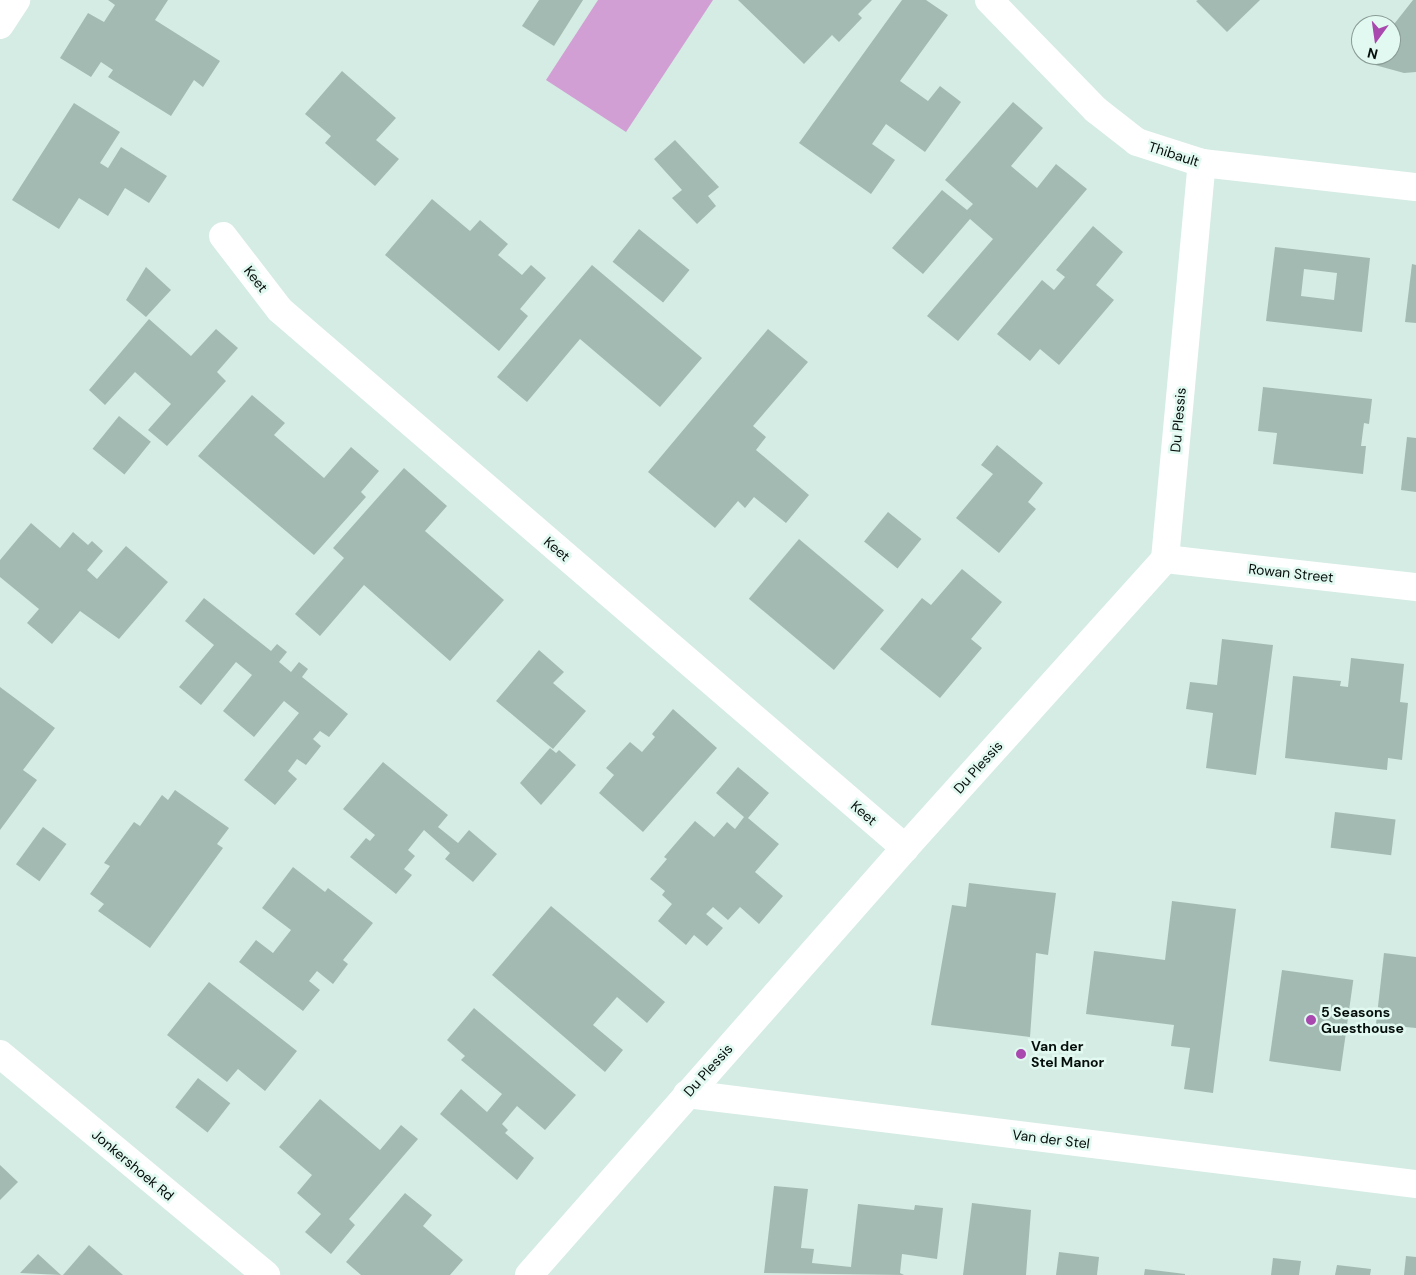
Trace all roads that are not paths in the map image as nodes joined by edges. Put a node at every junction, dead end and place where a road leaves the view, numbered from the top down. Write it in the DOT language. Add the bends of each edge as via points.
graph roads {
  1 [pos="16,0"];
  2 [pos="989,0"];
  3 [pos="0,25"];
  4 [pos="1202,163"];
  5 [pos="1416,187"];
  6 [pos="223,236"];
  7 [pos="1165,559"];
  8 [pos="1416,587"];
  9 [pos="904,848"];
  10 [pos="0,1054"];
  11 [pos="687,1094"];
  12 [pos="1416,1184"];
  13 [pos="266,1275"];
  14 [pos="529,1275"];
  1 -- 3 [label="street"];
  2 -- 4 [label="street, Thibault" via="1096,110 1137,142"];
  4 -- 5 [label="street, Thibault"];
  4 -- 7 [label="street, Du Plessis"];
  6 -- 9 [label="street, Keet" via="280,310"];
  7 -- 8 [label="street, Rowan Street"];
  7 -- 9 [label="street, Du Plessis"];
  9 -- 11 [label="street, Du Plessis"];
  10 -- 13 [label="street, Jonkershoek Rd"];
  11 -- 12 [label="street, Van der Stel"];
  11 -- 14 [label="street, Du Plessis"];
}
